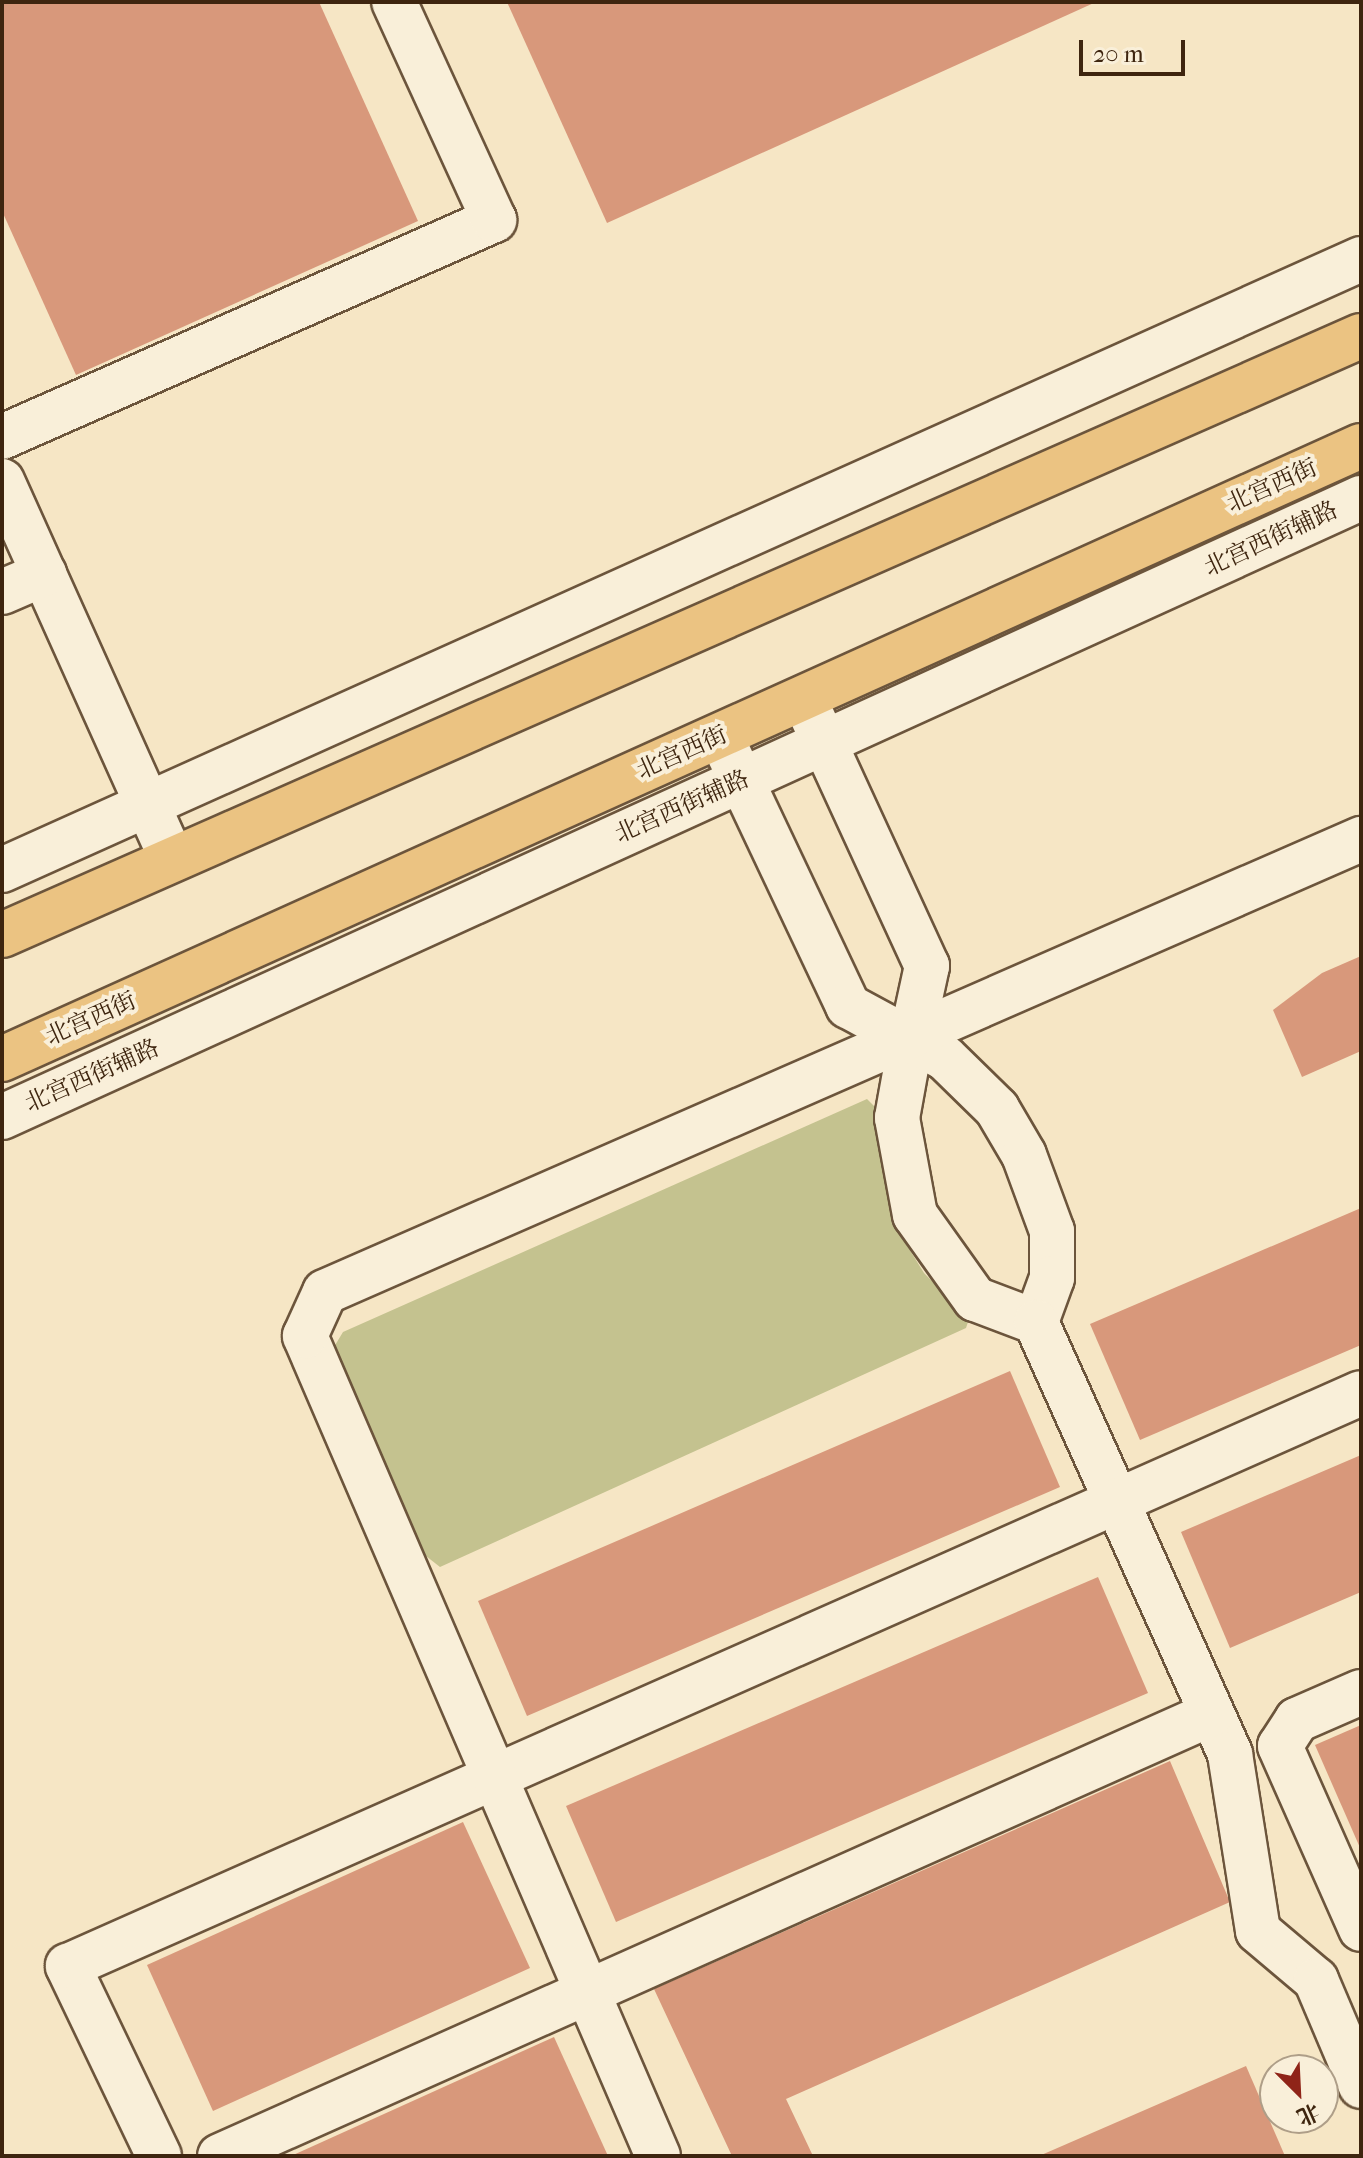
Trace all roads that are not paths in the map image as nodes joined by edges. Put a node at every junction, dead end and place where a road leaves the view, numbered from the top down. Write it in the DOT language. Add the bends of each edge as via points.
graph roads {
  1 [pos="394,2"];
  2 [pos="1361,259"];
  3 [pos="1361,336"];
  4 [pos="2,437"];
  5 [pos="1361,446"];
  6 [pos="2,481"];
  7 [pos="1361,498"];
  8 [pos="44,574"];
  9 [pos="2,592"];
  10 [pos="804,697"];
  11 [pos="720,735"];
  12 [pos="824,743"];
  13 [pos="741,780"];
  14 [pos="147,805"];
  15 [pos="1361,839"];
  16 [pos="172,859"];
  17 [pos="2,870"];
  18 [pos="2,935"];
  19 [pos="911,1040"];
  20 [pos="2,1059"];
  21 [pos="2,1117"];
  22 [pos="1036,1322"];
  23 [pos="1361,1393"];
  24 [pos="1116,1502"];
  25 [pos="1361,1692"];
  26 [pos="1211,1714"];
  27 [pos="495,1777"];
  28 [pos="1361,1929"];
  29 [pos="588,1992"];
  30 [pos="1361,2086"];
  31 [pos="159,2156"];
  32 [pos="220,2156"];
  33 [pos="658,2156"];
  1 -- 4 [label="street" via="494,220"];
  2 -- 14 [label="street"];
  3 -- 16 [label="main road"];
  5 -- 10 [label="main road, 北宫西街"];
  6 -- 8 [label="street"];
  7 -- 12 [label="street, 北宫西街辅路"];
  8 -- 9 [label="street"];
  8 -- 14 [label="street"];
  10 -- 11 [label="main road, 北宫西街"];
  10 -- 12 [label="street"];
  11 -- 13 [label="street"];
  11 -- 20 [label="main road, 北宫西街"];
  12 -- 13 [label="street, 北宫西街辅路"];
  12 -- 19 [label="street" via="927,966"];
  13 -- 19 [label="street" via="848,1006"];
  13 -- 21 [label="street, 北宫西街辅路"];
  14 -- 16 [label="street"];
  14 -- 17 [label="street"];
  15 -- 19 [label="street"];
  16 -- 18 [label="main road"];
  19 -- 22 [label="street" via="945,1058 997,1109 1024,1155 1052,1231 1052,1278"];
  19 -- 22 [label="street" via="897,1118 915,1215 975,1299"];
  19 -- 27 [label="street" via="325,1292 305,1336"];
  22 -- 24 [label="street"];
  23 -- 24 [label="street"];
  24 -- 26 [label="street"];
  24 -- 27 [label="street"];
  25 -- 28 [label="street" via="1297,1720 1280,1746"];
  26 -- 29 [label="street"];
  26 -- 30 [label="street" via="1230,1754 1258,1931 1316,1980"];
  27 -- 29 [label="street"];
  27 -- 31 [label="street" via="68,1966"];
  29 -- 32 [label="street"];
  29 -- 33 [label="street"];
}
